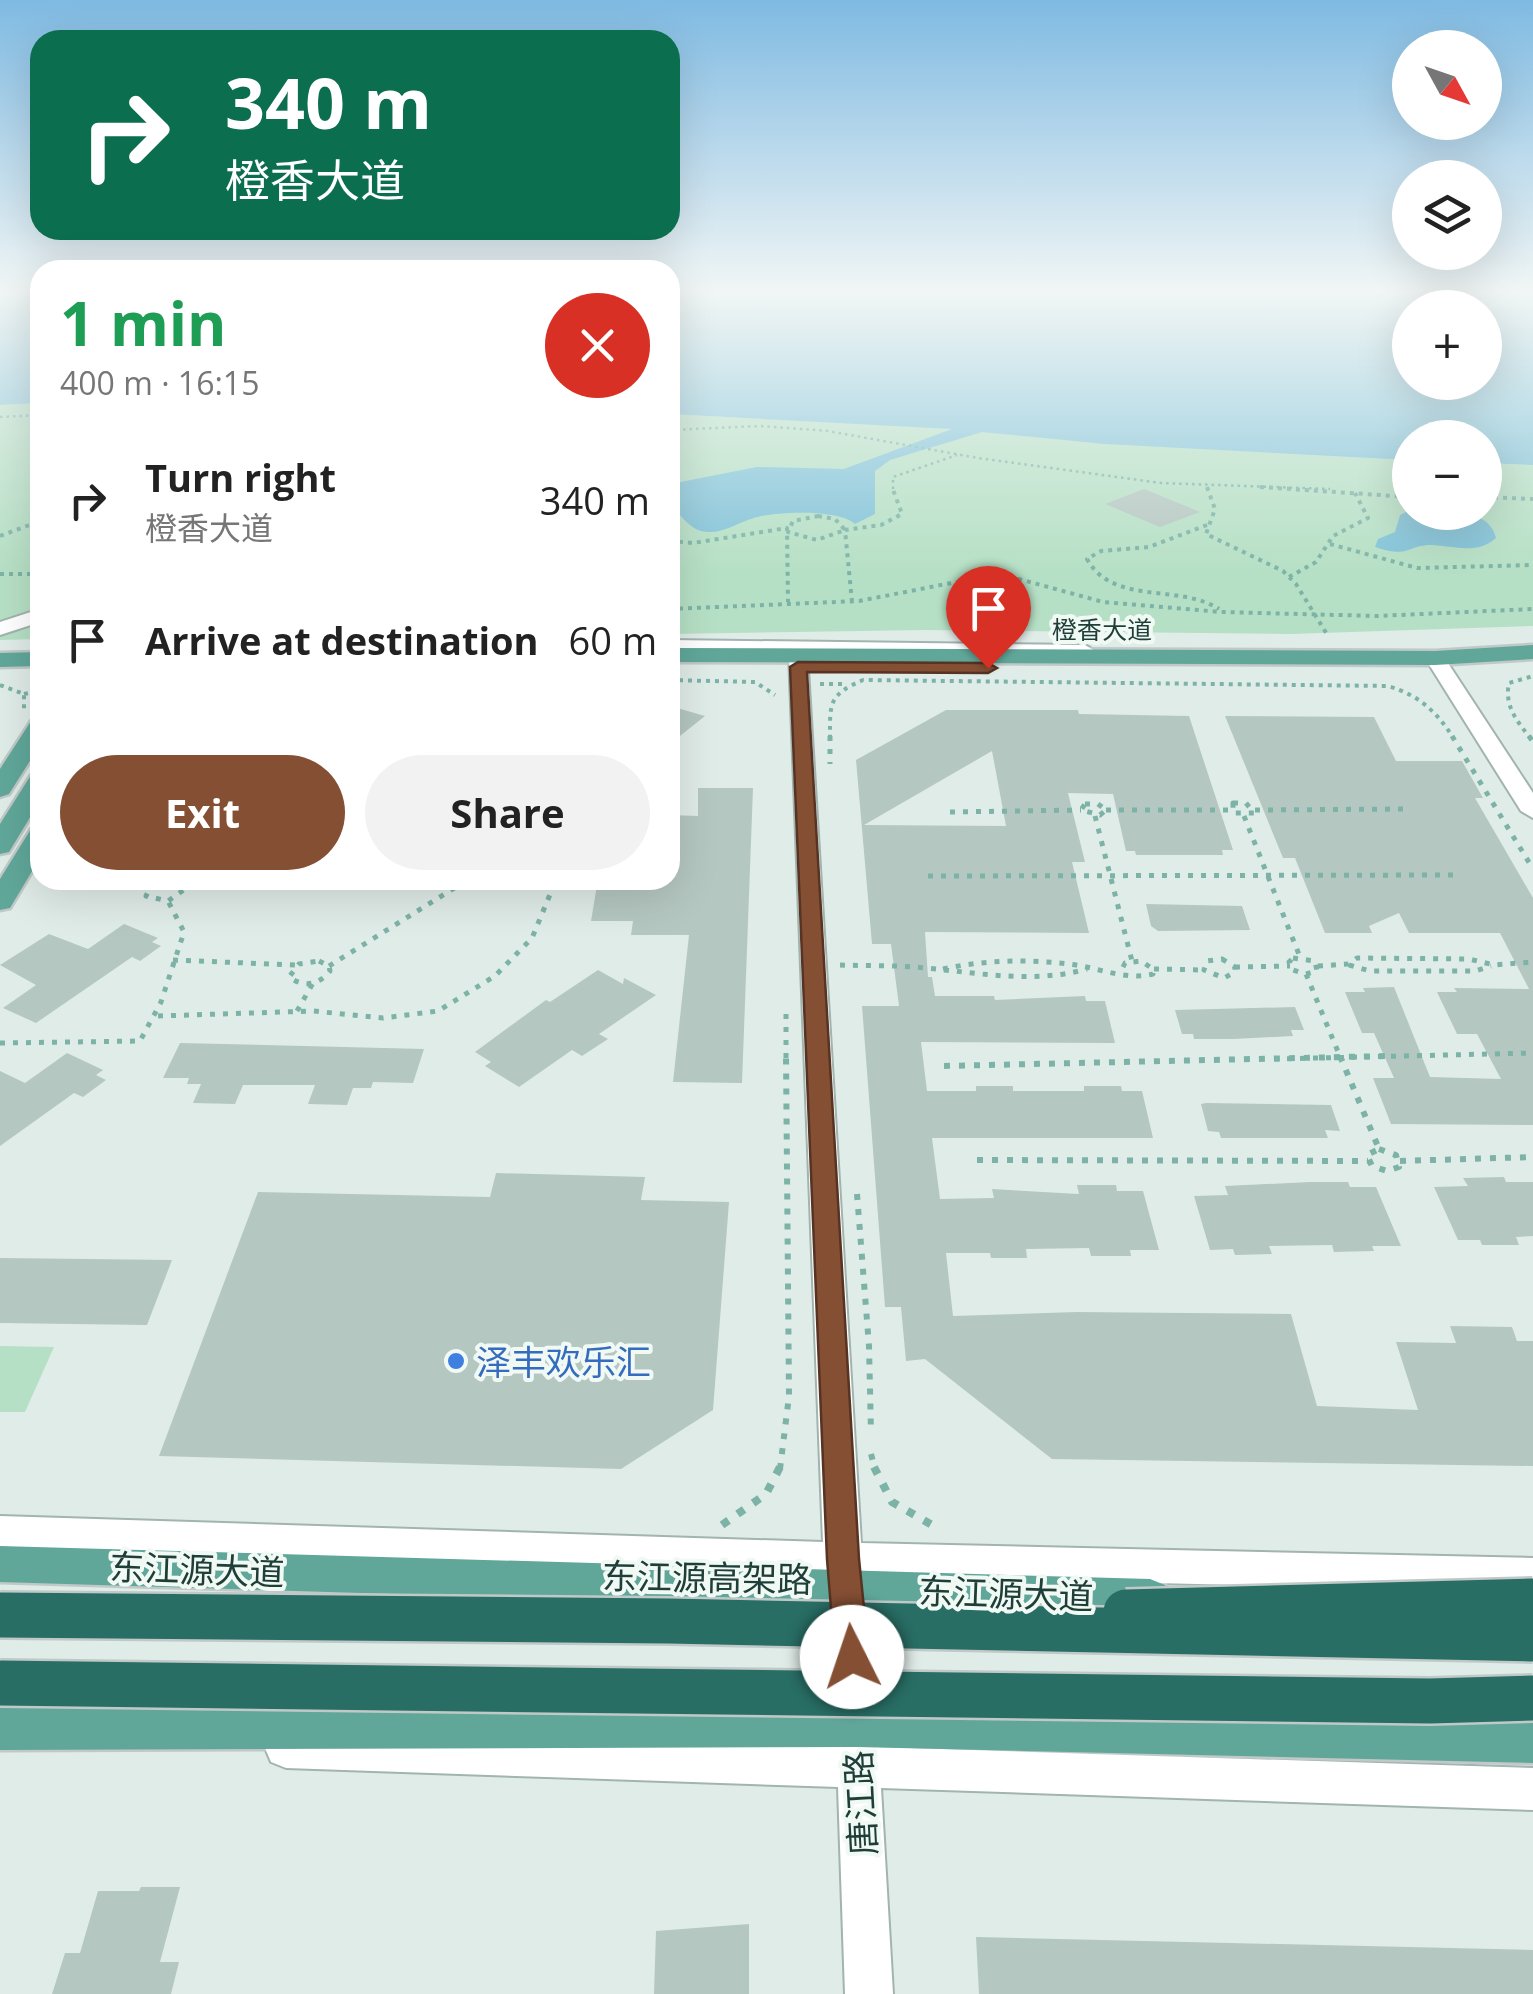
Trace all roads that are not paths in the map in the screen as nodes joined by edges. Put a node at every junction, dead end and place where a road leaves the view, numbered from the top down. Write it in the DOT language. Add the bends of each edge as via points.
graph roads {
  1 [pos="30,618"];
  2 [pos="0,628"];
  3 [pos="680,646"];
  4 [pos="1533,652"];
  5 [pos="680,655"];
  6 [pos="1211,657"];
  7 [pos="30,658"];
  8 [pos="0,660"];
  9 [pos="798,660"];
  10 [pos="1439,665"];
  11 [pos="1533,665"];
  12 [pos="680,666"];
  13 [pos="30,672"];
  14 [pos="0,673"];
  15 [pos="30,701"];
  16 [pos="28,724"];
  17 [pos="0,762"];
  18 [pos="0,789"];
  19 [pos="30,796"];
  20 [pos="1533,811"];
  21 [pos="0,846"];
  22 [pos="30,852"];
  23 [pos="0,902"];
  24 [pos="0,1532"];
  25 [pos="0,1564"];
  26 [pos="845,1574"];
  27 [pos="1533,1575"];
  28 [pos="1533,1601"];
  29 [pos="1533,1610"];
  30 [pos="0,1615"];
  31 [pos="669,1621"];
  32 [pos="1533,1639"];
  33 [pos="0,1683"];
  34 [pos="1533,1698"];
  35 [pos="0,1729"];
  36 [pos="0,1740"];
  37 [pos="1533,1741"];
  38 [pos="857,1745"];
  39 [pos="1533,1788"];
  40 [pos="869,1994"];
  1 -- 2 [label="street"];
  3 -- 6 [label="street" via="991,647"];
  4 -- 10 [label="main road, 橙香大道"];
  5 -- 9 [label="main road, 橙香大道"];
  6 -- 9 [label="main road, 橙香大道"];
  6 -- 10 [label="main road, 橙香大道"];
  7 -- 8 [label="main road"];
  9 -- 10 [label="main road, 橙香大道"];
  9 -- 12 [label="main road, 橙香大道"];
  9 -- 26 [label="street, 唐江路" via="830,959"];
  10 -- 11 [label="main road, 橙香大道"];
  10 -- 20 [label="street"];
  13 -- 14 [label="main road"];
  15 -- 17 [label="main road"];
  16 -- 18 [label="main road"];
  19 -- 21 [label="main road"];
  22 -- 23 [label="main road"];
  24 -- 26 [label="street"];
  25 -- 26 [label="main road, 东江源大道"];
  26 -- 27 [label="street"];
  26 -- 29 [label="main road, 东江源大道"];
  26 -- 38 [label="street, 唐江路"];
  28 -- 31 [label="highway, bridge"];
  30 -- 31 [label="highway, 东江源高架路, bridge"];
  31 -- 32 [label="highway, 东江源高架路, bridge"];
  33 -- 34 [label="highway, bridge" via="1430,1702"];
  35 -- 38 [label="main road"];
  36 -- 38 [label="street"];
  37 -- 38 [label="main road"];
  38 -- 39 [label="street"];
  38 -- 40 [label="street, 唐江路"];
}
